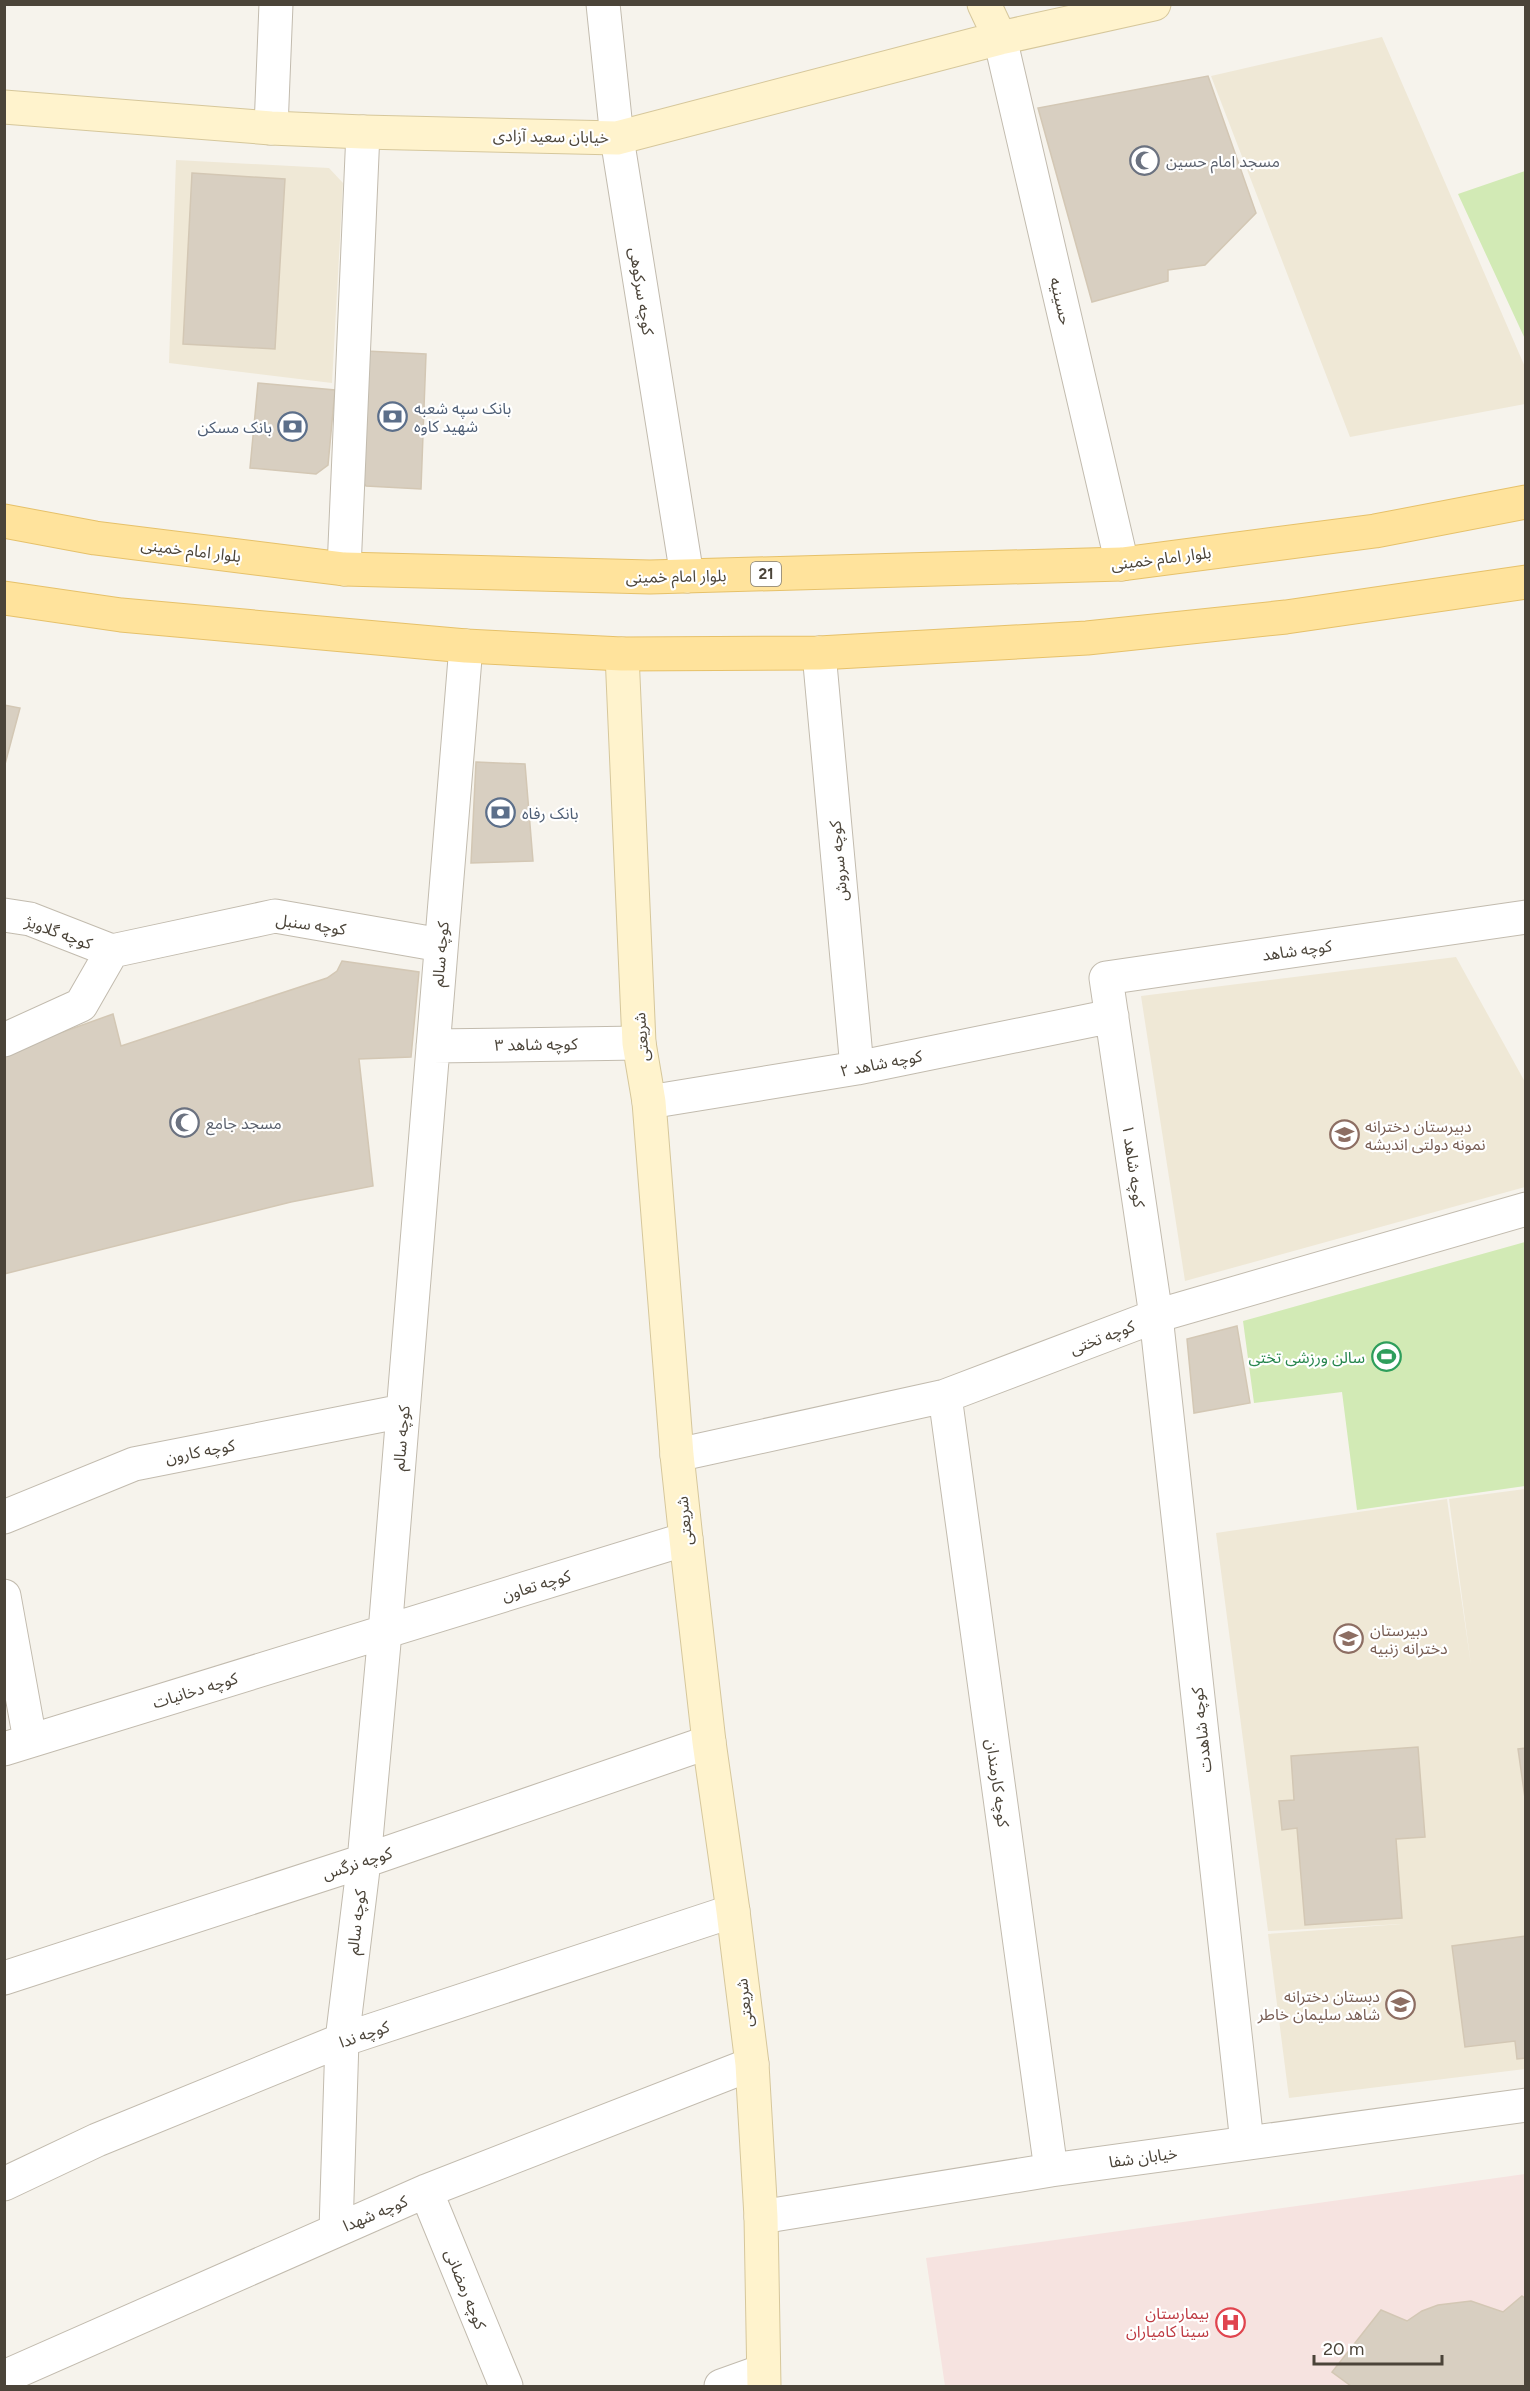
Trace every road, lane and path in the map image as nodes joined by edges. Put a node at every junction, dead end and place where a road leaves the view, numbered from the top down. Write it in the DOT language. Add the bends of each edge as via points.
graph roads {
  1 [pos="276,4"];
  2 [pos="603,4"];
  3 [pos="984,4"];
  4 [pos="1154,4"];
  5 [pos="1000,38"];
  6 [pos="4,107"];
  7 [pos="271,128"];
  8 [pos="363,132"];
  9 [pos="617,138"];
  10 [pos="1526,502"];
  11 [pos="4,521"];
  12 [pos="1122,564"];
  13 [pos="344,569"];
  14 [pos="687,576"];
  15 [pos="1525,582"];
  16 [pos="4,598"];
  17 [pos="466,646"];
  18 [pos="819,653"];
  19 [pos="622,654"];
  20 [pos="4,915"];
  21 [pos="1526,917"];
  22 [pos="441,945"];
  23 [pos="112,951"];
  24 [pos="1112,1016"];
  25 [pos="4,1040"];
  26 [pos="639,1043"];
  27 [pos="433,1046"];
  28 [pos="857,1068"];
  29 [pos="649,1102"];
  30 [pos="1526,1209"];
  31 [pos="1156,1316"];
  32 [pos="945,1396"];
  33 [pos="403,1411"];
  34 [pos="677,1455"];
  35 [pos="4,1517"];
  36 [pos="686,1539"];
  37 [pos="4,1596"];
  38 [pos="385,1632"];
  39 [pos="709,1742"];
  40 [pos="17,1744"];
  41 [pos="364,1861"];
  42 [pos="733,1911"];
  43 [pos="4,1978"];
  44 [pos="342,2040"];
  45 [pos="752,2064"];
  46 [pos="1526,2105"];
  47 [pos="1246,2143"];
  48 [pos="1051,2170"];
  49 [pos="4,2184"];
  50 [pos="426,2191"];
  51 [pos="761,2217"];
  52 [pos="336,2230"];
  53 [pos="4,2377"];
  54 [pos="763,2379"];
  55 [pos="506,2386"];
  56 [pos="721,2386"];
  1 -- 7 [label="street"];
  2 -- 9 [label="street, کوچه سرکوهی"];
  3 -- 5 [label="street"];
  4 -- 5 [label="street, خیابان سعید آزادی"];
  5 -- 9 [label="street, خیابان سعید آزادی"];
  5 -- 12 [label="street, حسینیه"];
  6 -- 7 [label="street, خیابان سعید آزادی"];
  7 -- 8 [label="street, خیابان سعید آزادی"];
  8 -- 9 [label="street, خیابان سعید آزادی"];
  8 -- 13 [label="street"];
  9 -- 14 [label="street, کوچه سرکوهی"];
  10 -- 12 [label="main road, بلوار امام خمینی / 21" via="1376,531"];
  11 -- 13 [label="main road, بلوار امام خمینی / 21" via="95,538"];
  12 -- 14 [label="main road, بلوار امام خمینی / 21"];
  13 -- 14 [label="main road, بلوار امام خمینی / 21"];
  15 -- 18 [label="main road" via="1286,617 1087,638"];
  16 -- 17 [label="main road" via="121,615"];
  17 -- 19 [label="main road"];
  17 -- 22 [label="street, کوچه سالم"];
  18 -- 19 [label="main road"];
  18 -- 28 [label="street, کوچه سروش"];
  19 -- 26 [label="street, شریعتی"];
  20 -- 23 [label="street, کوچه گلاویژ" via="30,919"];
  21 -- 24 [label="street, کوچه شاهد" via="1106,978"];
  22 -- 23 [label="street, کوچه سنبل" via="275,916"];
  22 -- 27 [label="street, کوچه سالم"];
  23 -- 25 [label="street" via="81,1005"];
  24 -- 28 [label="street, کوچه شاهد ۲"];
  24 -- 31 [label="street, کوچه شاهد ۱"];
  26 -- 27 [label="street, کوچه شاهد ۳"];
  26 -- 29 [label="street, شریعتی"];
  27 -- 33 [label="street, کوچه سالم"];
  28 -- 29 [label="street, کوچه شاهد ۲"];
  29 -- 34 [label="street, شریعتی"];
  30 -- 31 [label="street, کوچه تختی"];
  31 -- 32 [label="street, کوچه تختی"];
  31 -- 47 [label="street, کوچه شاهدت"];
  32 -- 34 [label="street, کوچه تختی"];
  32 -- 48 [label="street, کوچه کارمندان"];
  33 -- 35 [label="street, کوچه کارون" via="134,1464"];
  33 -- 38 [label="street, کوچه سالم"];
  34 -- 36 [label="street, شریعتی"];
  36 -- 38 [label="street, کوچه تعاون"];
  36 -- 39 [label="street, شریعتی"];
  37 -- 40 [label="street"];
  38 -- 40 [label="street, کوچه دخانیات"];
  38 -- 41 [label="street, کوچه سالم"];
  39 -- 41 [label="street, کوچه نرگس"];
  39 -- 42 [label="street, شریعتی"];
  41 -- 43 [label="street, کوچه نرگس"];
  41 -- 44 [label="street, کوچه سالم"];
  42 -- 44 [label="street, کوچه ندا"];
  42 -- 45 [label="street, شریعتی"];
  44 -- 49 [label="street, کوچه ندا" via="97,2140"];
  44 -- 52 [label="street, کوچه سالم"];
  45 -- 50 [label="street, کوچه شهدا"];
  45 -- 51 [label="street, شریعتی"];
  46 -- 47 [label="street, خیابان شفا"];
  47 -- 48 [label="street, خیابان شفا"];
  48 -- 51 [label="street, خیابان شفا"];
  50 -- 52 [label="street, کوچه شهدا"];
  50 -- 55 [label="street, کوچه رمضانی"];
  51 -- 54 [label="street, شریعتی"];
  52 -- 53 [label="street, کوچه شهدا"];
  54 -- 56 [label="street"];
}
